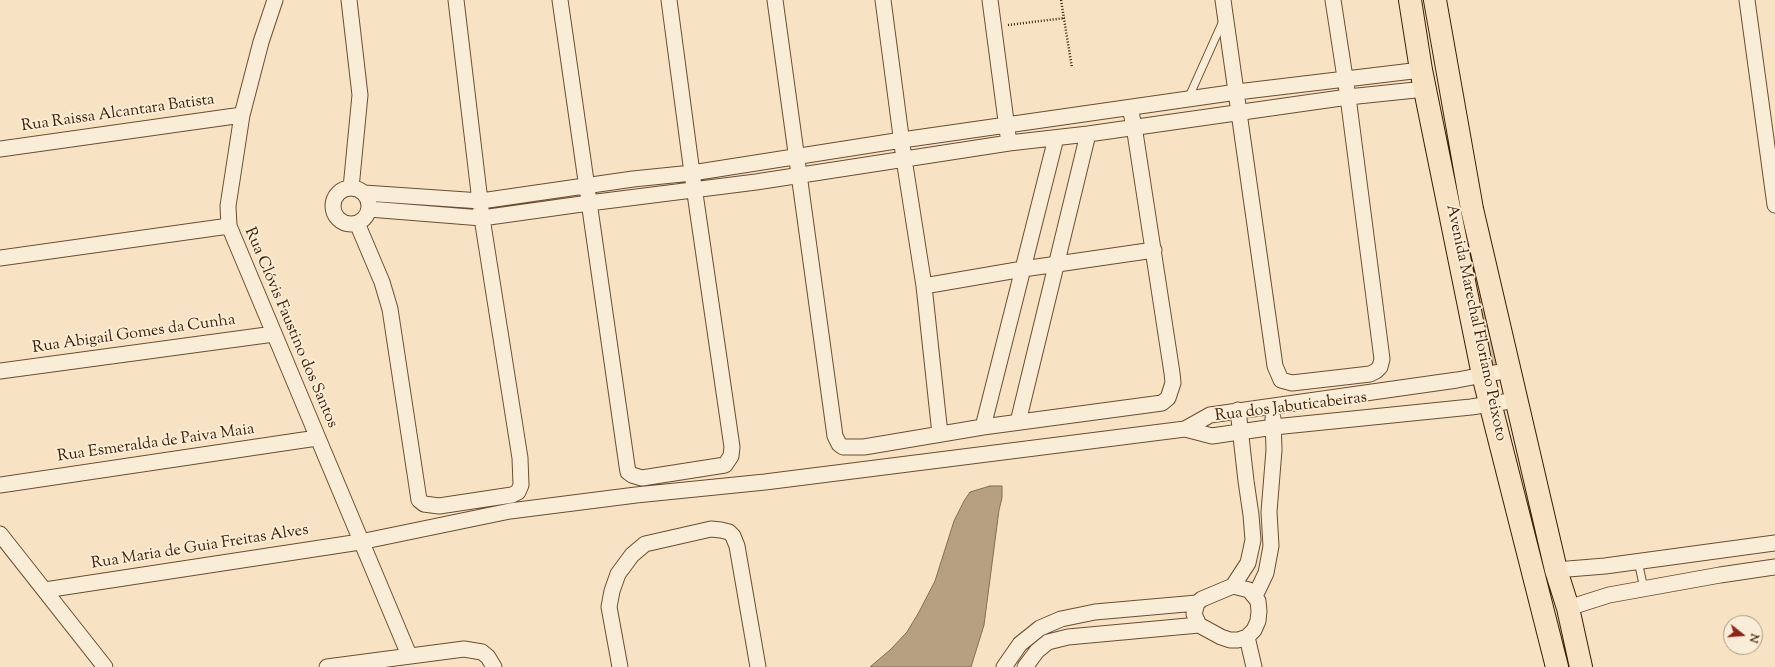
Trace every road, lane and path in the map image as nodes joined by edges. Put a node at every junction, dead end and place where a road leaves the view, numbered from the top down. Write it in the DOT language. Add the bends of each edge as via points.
graph roads {
  1 [pos="275,0"];
  2 [pos="349,0"];
  3 [pos="456,0"];
  4 [pos="560,0"];
  5 [pos="669,0"];
  6 [pos="775,0"];
  7 [pos="883,0"];
  8 [pos="990,0"];
  9 [pos="1061,0"];
  10 [pos="1223,0"];
  11 [pos="1333,0"];
  12 [pos="1747,0"];
  13 [pos="1437,9"];
  14 [pos="1412,10"];
  15 [pos="1226,16"];
  16 [pos="1065,18"];
  17 [pos="1008,25"];
  18 [pos="1072,68"];
  19 [pos="1344,80"];
  20 [pos="1423,80"];
  21 [pos="1237,92"];
  22 [pos="1348,97"];
  23 [pos="1188,99"];
  24 [pos="1130,108"];
  25 [pos="1240,112"];
  26 [pos="242,115"];
  27 [pos="1006,126"];
  28 [pos="1134,126"];
  29 [pos="1088,134"];
  30 [pos="1056,138"];
  31 [pos="902,140"];
  32 [pos="1009,143"];
  33 [pos="0,149"];
  34 [pos="798,157"];
  35 [pos="904,159"];
  36 [pos="692,173"];
  37 [pos="800,175"];
  38 [pos="587,186"];
  39 [pos="695,189"];
  40 [pos="357,190"];
  41 [pos="481,201"];
  42 [pos="590,203"];
  43 [pos="1775,205"];
  44 [pos="368,210"];
  45 [pos="482,218"];
  46 [pos="357,223"];
  47 [pos="229,226"];
  48 [pos="1154,250"];
  49 [pos="0,258"];
  50 [pos="1056,264"];
  51 [pos="1023,269"];
  52 [pos="924,286"];
  53 [pos="1490,286"];
  54 [pos="1468,296"];
  55 [pos="274,334"];
  56 [pos="1510,370"];
  57 [pos="0,371"];
  58 [pos="1483,375"];
  59 [pos="1517,400"];
  60 [pos="1271,405"];
  61 [pos="1492,405"];
  62 [pos="1238,410"];
  63 [pos="1018,422"];
  64 [pos="983,427"];
  65 [pos="1274,427"];
  66 [pos="1185,429"];
  67 [pos="1240,433"];
  68 [pos="940,434"];
  69 [pos="317,438"];
  70 [pos="0,485"];
  71 [pos="0,534"];
  72 [pos="360,542"];
  73 [pos="1775,543"];
  74 [pos="1738,548"];
  75 [pos="1638,560"];
  76 [pos="1775,567"];
  77 [pos="1556,570"];
  78 [pos="1742,572"];
  79 [pos="1233,586"];
  80 [pos="1644,589"];
  81 [pos="45,590"];
  82 [pos="1255,596"];
  83 [pos="1197,603"];
  84 [pos="1568,608"];
  85 [pos="1198,625"];
  86 [pos="1246,637"];
  87 [pos="409,655"];
  88 [pos="1028,666"];
  89 [pos="105,667"];
  90 [pos="327,667"];
  91 [pos="494,667"];
  92 [pos="620,667"];
  93 [pos="758,667"];
  94 [pos="1004,667"];
  95 [pos="1254,667"];
  96 [pos="1557,667"];
  97 [pos="1581,667"];
  1 -- 26 [label="street"];
  2 -- 40 [label="street" via="360,95"];
  3 -- 41 [label="street"];
  4 -- 38 [label="street"];
  5 -- 36 [label="street"];
  6 -- 34 [label="street"];
  7 -- 31 [label="street"];
  8 -- 27 [label="street"];
  9 -- 16 [label="path"];
  10 -- 15 [label="street"];
  11 -- 19 [label="street"];
  12 -- 43 [label="street"];
  13 -- 14 [label="main road"];
  13 -- 53 [label="main road, Avenida Marechal Floriano Peixoto" via="1472,209"];
  14 -- 20 [label="main road, Avenida Marechal Floriano Peixoto"];
  15 -- 21 [label="street"];
  15 -- 23 [label="lane"];
  16 -- 17 [label="path"];
  16 -- 18 [label="path"];
  19 -- 20 [label="street"];
  19 -- 21 [label="street"];
  19 -- 22 [label="street"];
  20 -- 22 [label="street"];
  20 -- 54 [label="main road, Avenida Marechal Floriano Peixoto"];
  21 -- 23 [label="street"];
  21 -- 25 [label="street"];
  22 -- 25 [label="street"];
  22 -- 25 [label="street" via="1382,359 1380,367 1370,374 1292,383 1281,380 1277,374"];
  23 -- 24 [label="street"];
  24 -- 27 [label="street"];
  24 -- 28 [label="street"];
  25 -- 28 [label="street"];
  26 -- 33 [label="street, Rua Raissa Alcantara Batista"];
  26 -- 47 [label="street" via="228,206"];
  27 -- 31 [label="street"];
  27 -- 32 [label="street"];
  28 -- 29 [label="street"];
  28 -- 48 [label="street"];
  29 -- 30 [label="street"];
  29 -- 50 [label="street"];
  30 -- 32 [label="street"];
  30 -- 51 [label="street"];
  31 -- 34 [label="street"];
  31 -- 35 [label="street"];
  32 -- 35 [label="street"];
  34 -- 36 [label="street"];
  34 -- 37 [label="street"];
  35 -- 37 [label="street"];
  35 -- 52 [label="street"];
  36 -- 38 [label="street"];
  36 -- 39 [label="street"];
  37 -- 39 [label="street"];
  37 -- 68 [label="street" via="835,436 839,444 843,447 864,447"];
  38 -- 41 [label="street"];
  38 -- 42 [label="street"];
  39 -- 42 [label="street"];
  39 -- 42 [label="street" via="732,447 731,456 725,465 642,478 628,472 626,466"];
  40 -- 41 [label="street"];
  40 -- 44 [label="street" via="369,204"];
  40 -- 46 [label="street" via="340,191 334,201 334,212 337,217 346,223"];
  41 -- 45 [label="street"];
  42 -- 45 [label="street"];
  44 -- 45 [label="street"];
  44 -- 46 [label="street"];
  45 -- 46 [label="street" via="520,458 521,485 518,492 512,495 439,506 424,504 419,500 390,309 382,282"];
  47 -- 49 [label="street, Rua Clóvis Faustino dos Santos"];
  47 -- 55 [label="street, Rua Clóvis Faustino dos Santos"];
  48 -- 50 [label="street"];
  48 -- 63 [label="street" via="1172,372 1173,383 1168,398 1162,403"];
  50 -- 51 [label="street"];
  50 -- 63 [label="street"];
  51 -- 52 [label="street"];
  51 -- 64 [label="street"];
  52 -- 68 [label="street"];
  53 -- 54 [label="main road"];
  53 -- 56 [label="main road, Avenida Marechal Floriano Peixoto"];
  54 -- 58 [label="main road, Avenida Marechal Floriano Peixoto"];
  55 -- 57 [label="street, Rua Abigail Gomes da Cunha"];
  55 -- 69 [label="street, Rua Clóvis Faustino dos Santos"];
  56 -- 58 [label="street, Rua dos Jabuticabeiras"];
  56 -- 59 [label="main road, Avenida Marechal Floriano Peixoto"];
  58 -- 60 [label="street, Rua dos Jabuticabeiras"];
  58 -- 61 [label="main road, Avenida Marechal Floriano Peixoto"];
  59 -- 61 [label="street, Rua dos Jabuticabeiras"];
  59 -- 77 [label="main road, Avenida Marechal Floriano Peixoto"];
  60 -- 62 [label="street, Rua dos Jabuticabeiras"];
  60 -- 65 [label="street"];
  61 -- 65 [label="street, Rua dos Jabuticabeiras"];
  61 -- 96 [label="main road, Avenida Marechal Floriano Peixoto"];
  62 -- 66 [label="street, Rua dos Jabuticabeiras" via="1210,415"];
  62 -- 67 [label="street"];
  63 -- 64 [label="street"];
  64 -- 68 [label="street"];
  65 -- 67 [label="street, Rua dos Jabuticabeiras"];
  65 -- 82 [label="street" via="1269,512 1271,546 1266,573"];
  66 -- 67 [label="street, Rua dos Jabuticabeiras" via="1212,436"];
  66 -- 72 [label="street, Rua Maria de Guia Freitas Alves" via="765,482 555,505 482,516"];
  67 -- 79 [label="street" via="1253,540 1248,563"];
  69 -- 70 [label="street, Rua Esmeralda de Paiva Maia"];
  69 -- 72 [label="street, Rua Clóvis Faustino dos Santos"];
  71 -- 81 [label="street"];
  72 -- 81 [label="street, Rua Maria de Guia Freitas Alves"];
  72 -- 87 [label="street, Rua Clóvis Faustino dos Santos"];
  73 -- 74 [label="street"];
  74 -- 75 [label="street"];
  74 -- 78 [label="street"];
  75 -- 77 [label="street"];
  75 -- 80 [label="lane"];
  76 -- 78 [label="street"];
  77 -- 84 [label="main road, Avenida Marechal Floriano Peixoto"];
  78 -- 80 [label="street"];
  79 -- 82 [label="street" via="1249,590"];
  79 -- 83 [label="street"];
  80 -- 84 [label="street" via="1596,598"];
  81 -- 89 [label="street"];
  82 -- 86 [label="street" via="1258,601 1258,621 1254,630"];
  83 -- 85 [label="street" via="1194,614"];
  83 -- 94 [label="street" via="1095,612 1061,619 1040,628 1020,644"];
  84 -- 97 [label="main road, Avenida Marechal Floriano Peixoto"];
  85 -- 86 [label="street" via="1230,640"];
  85 -- 88 [label="street" via="1068,637 1048,642 1037,651"];
  86 -- 95 [label="street"];
  87 -- 90 [label="street"];
  87 -- 91 [label="street" via="464,649 482,652"];
  92 -- 93 [label="street" via="609,607 618,574 644,544 711,529 729,532 734,536"];
}
